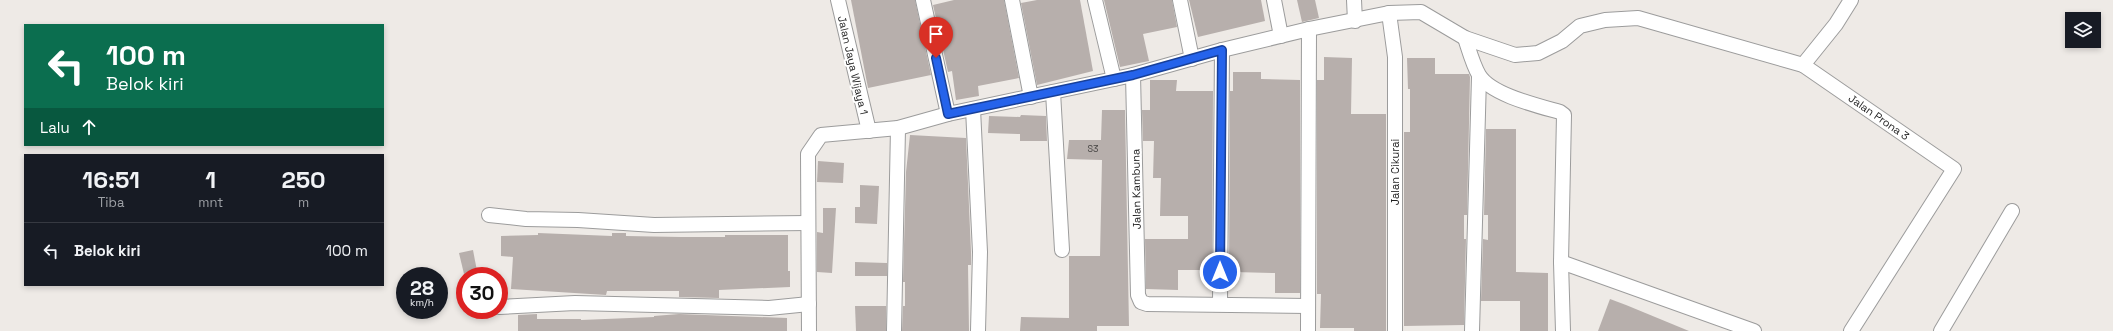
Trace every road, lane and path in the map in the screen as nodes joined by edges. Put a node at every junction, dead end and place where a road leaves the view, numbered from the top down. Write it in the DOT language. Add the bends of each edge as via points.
graph roads {
  1 [pos="838,0"];
  2 [pos="923,0"];
  3 [pos="1012,0"];
  4 [pos="1095,0"];
  5 [pos="1180,0"];
  6 [pos="1274,0"];
  7 [pos="1354,0"];
  8 [pos="1851,0"];
  9 [pos="1389,13"];
  10 [pos="1355,21"];
  11 [pos="1309,29"];
  12 [pos="1281,36"];
  13 [pos="1465,38"];
  14 [pos="1222,50"];
  15 [pos="1192,59"];
  16 [pos="1803,65"];
  17 [pos="1133,75"];
  18 [pos="1480,76"];
  19 [pos="1114,79"];
  20 [pos="1053,92"];
  21 [pos="1032,97"];
  22 [pos="973,109"];
  23 [pos="948,114"];
  24 [pos="898,128"];
  25 [pos="869,130"];
  26 [pos="2012,211"];
  27 [pos="489,215"];
  28 [pos="808,223"];
  29 [pos="1062,250"];
  30 [pos="1561,262"];
  31 [pos="809,304"];
  32 [pos="1220,304"];
  33 [pos="1307,306"];
  34 [pos="508,307"];
  35 [pos="809,331"];
  36 [pos="894,331"];
  37 [pos="978,331"];
  38 [pos="1308,331"];
  39 [pos="1395,331"];
  40 [pos="1472,331"];
  41 [pos="1562,331"];
  42 [pos="1754,331"];
  43 [pos="1852,331"];
  44 [pos="1941,331"];
  1 -- 25 [label="street, Jalan Jaya Wijaya 1"];
  2 -- 23 [label="street"];
  3 -- 21 [label="street"];
  4 -- 19 [label="street"];
  5 -- 15 [label="street"];
  6 -- 12 [label="street"];
  7 -- 10 [label="street"];
  8 -- 16 [label="street" via="1836,24"];
  9 -- 10 [label="street, Jalan Prona 3"];
  9 -- 13 [label="street, Jalan Prona 3" via="1421,12"];
  9 -- 39 [label="street, Jalan Cikurai" via="1395,57"];
  10 -- 11 [label="street, Jalan Prona 3"];
  11 -- 12 [label="street, Jalan Prona 3"];
  11 -- 33 [label="street"];
  12 -- 14 [label="street, Jalan Prona 3"];
  13 -- 16 [label="street, Jalan Prona 3" via="1515,55 1538,53 1562,41 1580,26 1605,20 1638,18"];
  13 -- 18 [label="street"];
  14 -- 15 [label="street, Jalan Prona 3"];
  14 -- 32 [label="street"];
  15 -- 17 [label="street, Jalan Prona 3"];
  16 -- 43 [label="street, Jalan Prona 3" via="1954,170"];
  17 -- 19 [label="street, Jalan Prona 3"];
  17 -- 32 [label="street, Jalan Kambuna" via="1138,295 1141,302 1147,304"];
  18 -- 30 [label="street" via="1510,96 1564,115"];
  18 -- 40 [label="street"];
  19 -- 20 [label="street, Jalan Prona 3"];
  20 -- 21 [label="street, Jalan Prona 3"];
  20 -- 29 [label="street"];
  21 -- 22 [label="street, Jalan Prona 3"];
  22 -- 23 [label="street, Jalan Prona 3"];
  22 -- 37 [label="street" via="980,252"];
  23 -- 24 [label="street, Jalan Prona 3"];
  24 -- 25 [label="street, Jalan Prona 3"];
  24 -- 36 [label="street"];
  25 -- 28 [label="street, Jalan Prona 3" via="821,135 808,154"];
  26 -- 44 [label="street"];
  27 -- 28 [label="street" via="654,224"];
  28 -- 31 [label="street, Jalan Prona 3"];
  30 -- 41 [label="street"];
  30 -- 42 [label="street"];
  31 -- 34 [label="street" via="769,308 575,303"];
  31 -- 35 [label="street, Jalan Prona 3"];
  32 -- 33 [label="street"];
  33 -- 38 [label="street"];
}
